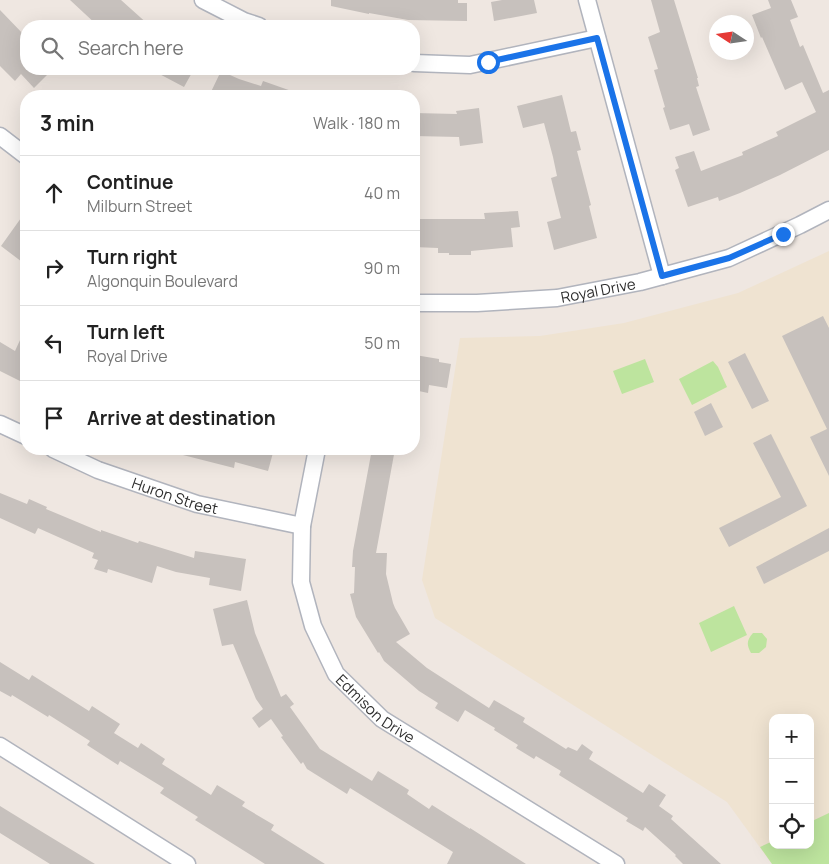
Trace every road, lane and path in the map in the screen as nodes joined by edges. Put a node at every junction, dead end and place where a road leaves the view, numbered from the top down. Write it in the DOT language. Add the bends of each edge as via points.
graph roads {
  1 [pos="204,0"];
  2 [pos="586,0"];
  3 [pos="242,20"];
  4 [pos="597,38"];
  5 [pos="420,63"];
  6 [pos="0,136"];
  7 [pos="20,151"];
  8 [pos="829,210"];
  9 [pos="662,276"];
  10 [pos="420,303"];
  11 [pos="0,424"];
  12 [pos="20,433"];
  13 [pos="66,455"];
  14 [pos="317,455"];
  15 [pos="302,526"];
  16 [pos="0,746"];
  17 [pos="187,864"];
  18 [pos="616,864"];
  1 -- 3 [label="street"];
  2 -- 4 [label="street"];
  4 -- 5 [label="street" via="470,65"];
  4 -- 9 [label="street"];
  6 -- 7 [label="street"];
  8 -- 9 [label="street, Royal Drive" via="729,258"];
  9 -- 10 [label="street, Royal Drive" via="557,298"];
  11 -- 12 [label="street"];
  13 -- 15 [label="street, Huron Street" via="98,470 197,504"];
  14 -- 15 [label="street, Edmison Drive"];
  15 -- 18 [label="street, Edmison Drive" via="301,582 313,626 336,674 382,719"];
  16 -- 17 [label="street"];
}
